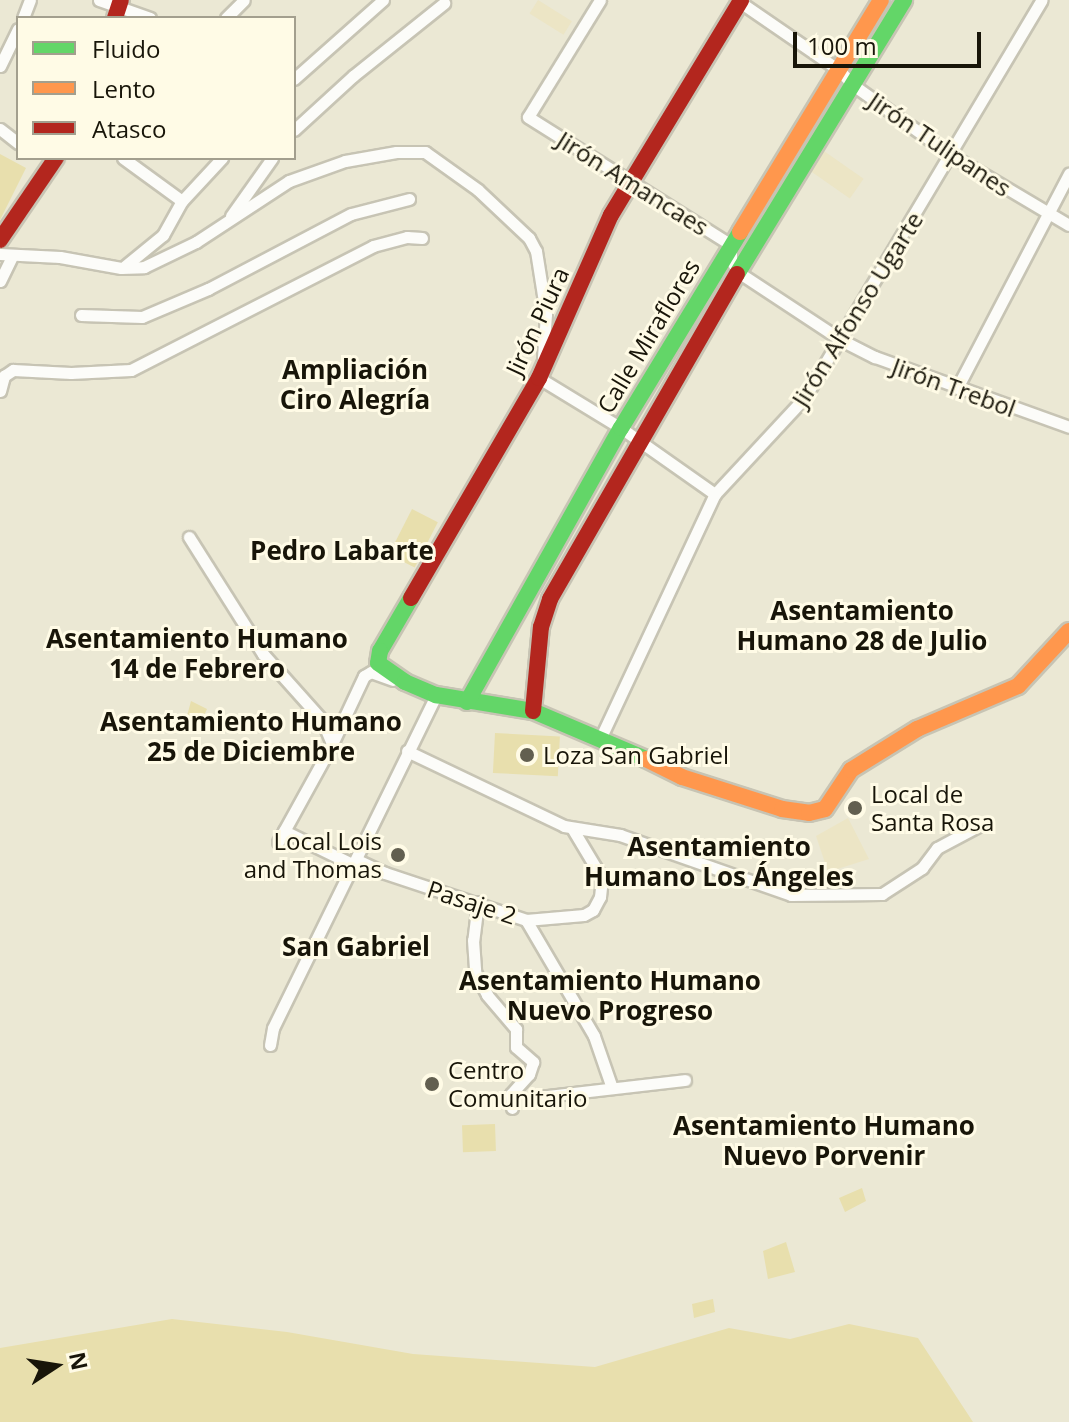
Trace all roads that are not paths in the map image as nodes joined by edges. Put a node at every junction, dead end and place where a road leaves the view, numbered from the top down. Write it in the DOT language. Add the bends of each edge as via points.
graph roads {
  1 [pos="99,0"];
  2 [pos="244,0"];
  3 [pos="383,0"];
  4 [pos="600,0"];
  5 [pos="881,0"];
  6 [pos="904,0"];
  7 [pos="1042,0"];
  8 [pos="739,1"];
  9 [pos="444,3"];
  10 [pos="118,8"];
  11 [pos="144,16"];
  12 [pos="228,16"];
  13 [pos="16,33"];
  14 [pos="0,66"];
  15 [pos="839,70"];
  16 [pos="296,77"];
  17 [pos="853,85"];
  18 [pos="296,128"];
  19 [pos="0,129"];
  20 [pos="16,141"];
  21 [pos="951,155"];
  22 [pos="126,160"];
  23 [pos="220,160"];
  24 [pos="271,160"];
  25 [pos="49,161"];
  26 [pos="1069,174"];
  27 [pos="630,183"];
  28 [pos="409,199"];
  29 [pos="182,201"];
  30 [pos="1045,214"];
  31 [pos="227,222"];
  32 [pos="1069,225"];
  33 [pos="422,238"];
  34 [pos="0,240"];
  35 [pos="731,245"];
  36 [pos="6,255"];
  37 [pos="121,268"];
  38 [pos="738,272"];
  39 [pos="0,281"];
  40 [pos="81,315"];
  41 [pos="841,340"];
  42 [pos="539,378"];
  43 [pos="957,388"];
  44 [pos="0,391"];
  45 [pos="1068,425"];
  46 [pos="621,428"];
  47 [pos="640,444"];
  48 [pos="715,494"];
  49 [pos="189,537"];
  50 [pos="1069,631"];
  51 [pos="405,682"];
  52 [pos="436,695"];
  53 [pos="467,702"];
  54 [pos="533,711"];
  55 [pos="601,737"];
  56 [pos="332,744"];
  57 [pos="407,751"];
  58 [pos="978,826"];
  59 [pos="572,828"];
  60 [pos="284,831"];
  61 [pos="278,842"];
  62 [pos="354,862"];
  63 [pos="478,902"];
  64 [pos="526,920"];
  65 [pos="270,1045"];
  66 [pos="685,1080"];
  67 [pos="612,1088"];
  68 [pos="538,1097"];
  69 [pos="512,1108"];
  1 -- 10 [label="street"];
  2 -- 12 [label="street"];
  3 -- 16 [label="street"];
  4 -- 27 [label="street, Jirón Amancaes" via="528,117"];
  5 -- 15 [label="street, Calle Miraflores"];
  6 -- 17 [label="street, Calle Miraflores"];
  7 -- 21 [label="street, Jirón Alfonso Ugarte"];
  8 -- 15 [label="street, Jirón Tulipanes"];
  8 -- 27 [label="street, Jirón Piura"];
  9 -- 18 [label="street"];
  10 -- 11 [label="street"];
  13 -- 14 [label="street"];
  15 -- 17 [label="street, Jirón Tulipanes"];
  15 -- 35 [label="street, Calle Miraflores"];
  17 -- 21 [label="street, Jirón Tulipanes"];
  17 -- 38 [label="street, Calle Miraflores"];
  19 -- 20 [label="street"];
  21 -- 30 [label="street, Jirón Tulipanes"];
  21 -- 41 [label="street, Jirón Alfonso Ugarte"];
  22 -- 29 [label="street"];
  23 -- 29 [label="street"];
  24 -- 31 [label="street"];
  25 -- 34 [label="street"];
  26 -- 30 [label="street"];
  27 -- 35 [label="street, Jirón Amancaes"];
  27 -- 42 [label="street, Jirón Piura"];
  28 -- 40 [label="street" via="351,214 208,289 142,317"];
  29 -- 37 [label="street" via="163,235"];
  30 -- 32 [label="street, Jirón Tulipanes"];
  30 -- 43 [label="street"];
  31 -- 37 [label="street" via="144,267"];
  31 -- 42 [label="street" via="289,181 345,161 425,152 486,197 536,251 547,330"];
  33 -- 44 [label="street" via="373,246 131,370 13,370 4,376"];
  35 -- 38 [label="street, Jirón Amancaes"];
  35 -- 46 [label="street, Calle Miraflores"];
  36 -- 37 [label="street" via="60,257"];
  36 -- 39 [label="street"];
  38 -- 41 [label="street"];
  38 -- 47 [label="street, Calle Miraflores"];
  41 -- 43 [label="street, Jirón Trebol"];
  41 -- 48 [label="street, Jirón Alfonso Ugarte" via="789,418"];
  42 -- 46 [label="street"];
  42 -- 51 [label="street, Jirón Piura" via="380,651 378,663"];
  43 -- 45 [label="street, Jirón Trebol"];
  46 -- 47 [label="street"];
  46 -- 53 [label="street, Calle Miraflores"];
  47 -- 48 [label="street"];
  47 -- 54 [label="street, Calle Miraflores" via="544,612"];
  48 -- 55 [label="street, Jirón Alfonso Ugarte"];
  49 -- 56 [label="street" via="263,654 322,720"];
  50 -- 55 [label="street" via="1018,686 917,729 868,759 851,770 832,803 817,812 782,809 682,777"];
  51 -- 52 [label="street"];
  51 -- 56 [label="street" via="368,673"];
  52 -- 53 [label="street"];
  52 -- 57 [label="street"];
  53 -- 54 [label="street"];
  54 -- 55 [label="street"];
  56 -- 60 [label="street"];
  57 -- 59 [label="street"];
  57 -- 62 [label="street"];
  58 -- 59 [label="street" via="937,848 922,868 882,894 851,897 791,895 620,835"];
  59 -- 64 [label="street, Pasaje 2" via="602,878 600,897 584,915"];
  60 -- 61 [label="street"];
  60 -- 62 [label="street, Pasaje 2"];
  62 -- 63 [label="street, Pasaje 2"];
  62 -- 65 [label="street" via="273,1028"];
  63 -- 64 [label="street, Pasaje 2"];
  63 -- 69 [label="street" via="475,972 516,1029 516,1047 533,1062 511,1094"];
  64 -- 67 [label="street" via="594,1036"];
  66 -- 67 [label="street"];
  67 -- 68 [label="street"];
}
